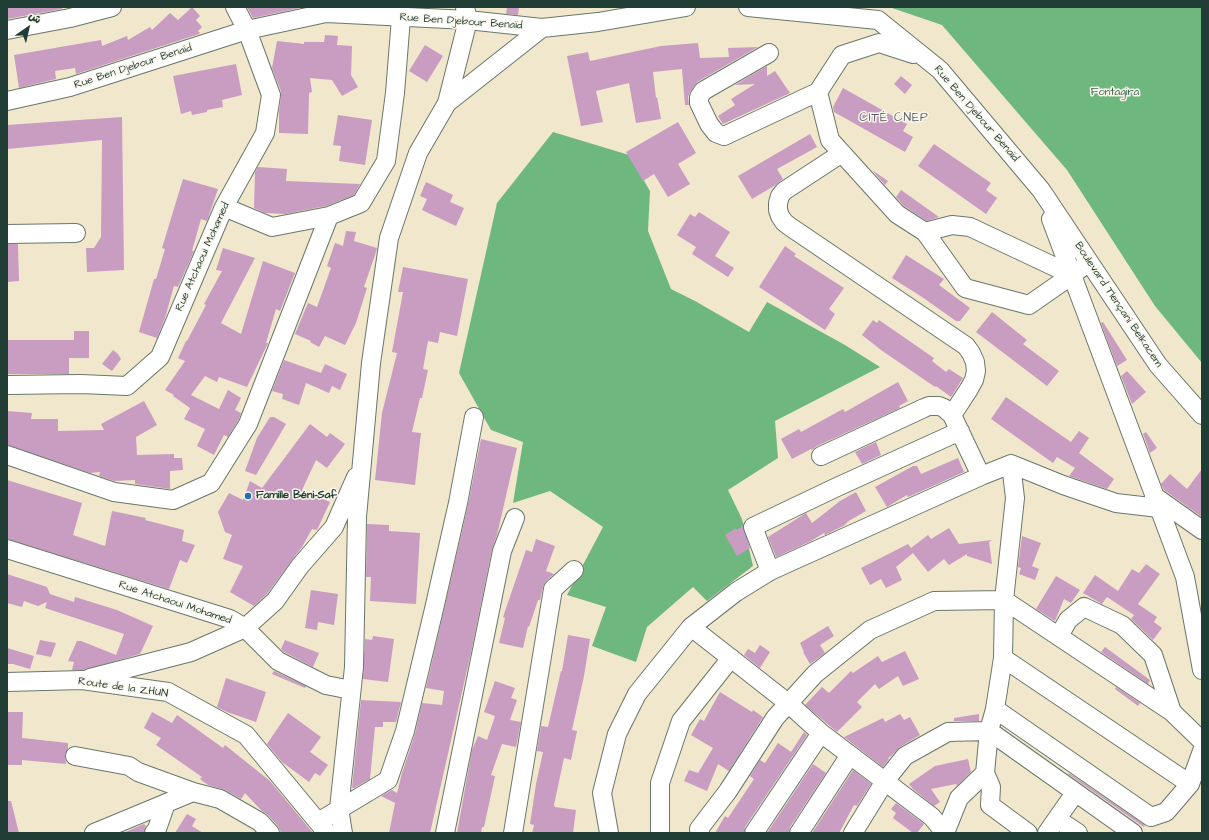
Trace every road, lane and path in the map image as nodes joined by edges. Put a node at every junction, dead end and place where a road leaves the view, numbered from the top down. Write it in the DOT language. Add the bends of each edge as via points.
graph roads {
  1 [pos="112,7"];
  2 [pos="234,7"];
  3 [pos="686,7"];
  4 [pos="748,7"];
  5 [pos="466,14"];
  6 [pos="598,15"];
  7 [pos="401,18"];
  8 [pos="542,28"];
  9 [pos="7,30"];
  10 [pos="247,30"];
  11 [pos="885,37"];
  12 [pos="768,53"];
  13 [pos="818,92"];
  14 [pos="7,101"];
  15 [pos="447,103"];
  16 [pos="842,153"];
  17 [pos="224,207"];
  18 [pos="329,216"];
  19 [pos="1059,227"];
  20 [pos="925,232"];
  21 [pos="76,233"];
  22 [pos="8,234"];
  23 [pos="1089,262"];
  24 [pos="1072,275"];
  25 [pos="7,385"];
  26 [pos="952,415"];
  27 [pos="1202,415"];
  28 [pos="474,417"];
  29 [pos="960,432"];
  30 [pos="7,455"];
  31 [pos="821,456"];
  32 [pos="362,463"];
  33 [pos="1011,464"];
  34 [pos="980,476"];
  35 [pos="1156,502"];
  36 [pos="515,518"];
  37 [pos="1202,530"];
  38 [pos="7,549"];
  39 [pos="574,570"];
  40 [pos="770,571"];
  41 [pos="1004,600"];
  42 [pos="691,627"];
  43 [pos="244,628"];
  44 [pos="1059,636"];
  45 [pos="731,658"];
  46 [pos="1003,658"];
  47 [pos="1202,670"];
  48 [pos="82,680"];
  49 [pos="7,682"];
  50 [pos="351,690"];
  51 [pos="788,703"];
  52 [pos="995,709"];
  53 [pos="1172,712"];
  54 [pos="988,732"];
  55 [pos="821,733"];
  56 [pos="1202,741"];
  57 [pos="1202,751"];
  58 [pos="850,755"];
  59 [pos="75,756"];
  60 [pos="985,773"];
  61 [pos="885,781"];
  62 [pos="1190,784"];
  63 [pos="193,792"];
  64 [pos="1075,793"];
  65 [pos="166,803"];
  66 [pos="340,809"];
  67 [pos="1052,826"];
  68 [pos="322,827"];
  69 [pos="158,832"];
  70 [pos="94,833"];
  71 [pos="270,833"];
  72 [pos="343,833"];
  73 [pos="445,833"];
  74 [pos="513,833"];
  75 [pos="609,833"];
  76 [pos="660,833"];
  77 [pos="700,833"];
  78 [pos="754,833"];
  79 [pos="800,833"];
  80 [pos="853,833"];
  81 [pos="945,833"];
  82 [pos="1028,833"];
  83 [pos="1078,833"];
  84 [pos="1133,833"];
  1 -- 9 [label="street"];
  2 -- 10 [label="street, Rue Atchaoui Mohamed"];
  3 -- 6 [label="street, Rue Ben Djebour Benaïd"];
  4 -- 11 [label="street, Rue Ben Djebour Benaïd" via="878,20"];
  5 -- 7 [label="street, Rue Ben Djebour Benaïd"];
  5 -- 8 [label="street, Rue Ben Djebour Benaïd"];
  5 -- 15 [label="street"];
  6 -- 8 [label="street, Rue Ben Djebour Benaïd"];
  7 -- 10 [label="street, Rue Ben Djebour Benaïd" via="326,13"];
  7 -- 18 [label="street" via="386,161 361,203"];
  8 -- 15 [label="street"];
  10 -- 14 [label="street, Rue Ben Djebour Benaïd" via="70,87"];
  10 -- 17 [label="street, Rue Atchaoui Mohamed" via="271,95 265,133"];
  11 -- 13 [label="street" via="842,55"];
  11 -- 19 [label="street, Rue Ben Djebour Benaïd" via="924,57 940,70 1041,190"];
  12 -- 13 [label="street" via="703,91 699,97 698,103 716,133 724,136"];
  13 -- 16 [label="street" via="830,140"];
  15 -- 32 [label="street" via="418,153 389,238 371,363"];
  16 -- 20 [label="street" via="897,214"];
  16 -- 26 [label="street" via="784,191 778,203 780,216 784,222 966,346 972,353 976,372 969,389"];
  17 -- 18 [label="street" via="272,227"];
  17 -- 25 [label="street, Rue Atchaoui Mohamed" via="160,357 128,386"];
  18 -- 30 [label="street" via="248,424 211,483 173,500 114,492"];
  19 -- 23 [label="street, Boulevard Tlençani Belkacem"];
  19 -- 24 [label="street"];
  20 -- 24 [label="street" via="952,225 970,227"];
  20 -- 24 [label="street" via="965,288 1029,305"];
  21 -- 22 [label="street"];
  23 -- 24 [label="street"];
  23 -- 27 [label="street, Boulevard Tlençani Belkacem" via="1158,365"];
  24 -- 35 [label="street"];
  26 -- 29 [label="street"];
  26 -- 31 [label="street" via="944,408 929,406"];
  28 -- 66 [label="street" via="454,518 405,731 388,780"];
  29 -- 34 [label="street"];
  29 -- 40 [label="street" via="753,527"];
  32 -- 43 [label="street" via="334,527 300,566 275,601"];
  32 -- 50 [label="street" via="357,517 354,667"];
  33 -- 34 [label="street"];
  33 -- 35 [label="street" via="1116,503"];
  33 -- 41 [label="street" via="1015,498"];
  34 -- 40 [label="street"];
  35 -- 37 [label="street"];
  35 -- 47 [label="street" via="1185,577"];
  36 -- 73 [label="street" via="502,551"];
  38 -- 43 [label="street, Rue Atchaoui Mohamed" via="230,619"];
  39 -- 74 [label="street" via="553,589"];
  40 -- 42 [label="street" via="736,592"];
  41 -- 44 [label="street"];
  41 -- 46 [label="street"];
  41 -- 51 [label="street" via="934,601 870,630 815,674"];
  42 -- 45 [label="street"];
  42 -- 75 [label="street" via="637,694 617,734 602,793"];
  43 -- 48 [label="street" via="191,652"];
  43 -- 50 [label="street, Rue Atchaoui Mohamed" via="278,661 326,685"];
  44 -- 53 [label="street"];
  44 -- 53 [label="street" via="1068,620 1084,606 1122,625 1153,655"];
  45 -- 51 [label="street"];
  45 -- 76 [label="street" via="681,721 660,783"];
  46 -- 52 [label="street"];
  46 -- 62 [label="street"];
  48 -- 49 [label="street, Route de la ZHUN"];
  48 -- 68 [label="street, Route de la ZHUN" via="168,692 246,735"];
  50 -- 66 [label="street"];
  51 -- 55 [label="street"];
  51 -- 77 [label="street" via="699,829"];
  52 -- 54 [label="street"];
  52 -- 62 [label="street" via="1151,817 1166,812"];
  53 -- 56 [label="street"];
  54 -- 60 [label="street"];
  54 -- 61 [label="street" via="948,732 905,756"];
  54 -- 64 [label="street"];
  55 -- 58 [label="street"];
  55 -- 78 [label="street"];
  57 -- 62 [label="street"];
  58 -- 61 [label="street"];
  58 -- 79 [label="street"];
  59 -- 63 [label="street" via="129,766 138,772"];
  60 -- 81 [label="street" via="959,798"];
  60 -- 82 [label="street" via="991,787 990,805"];
  61 -- 80 [label="street"];
  61 -- 81 [label="street" via="932,817"];
  63 -- 65 [label="street"];
  63 -- 71 [label="street" via="220,799 260,822"];
  64 -- 67 [label="street"];
  64 -- 84 [label="street"];
  65 -- 69 [label="street"];
  65 -- 70 [label="street"];
  66 -- 68 [label="street"];
  66 -- 72 [label="street"];
  67 -- 83 [label="street"];
}
